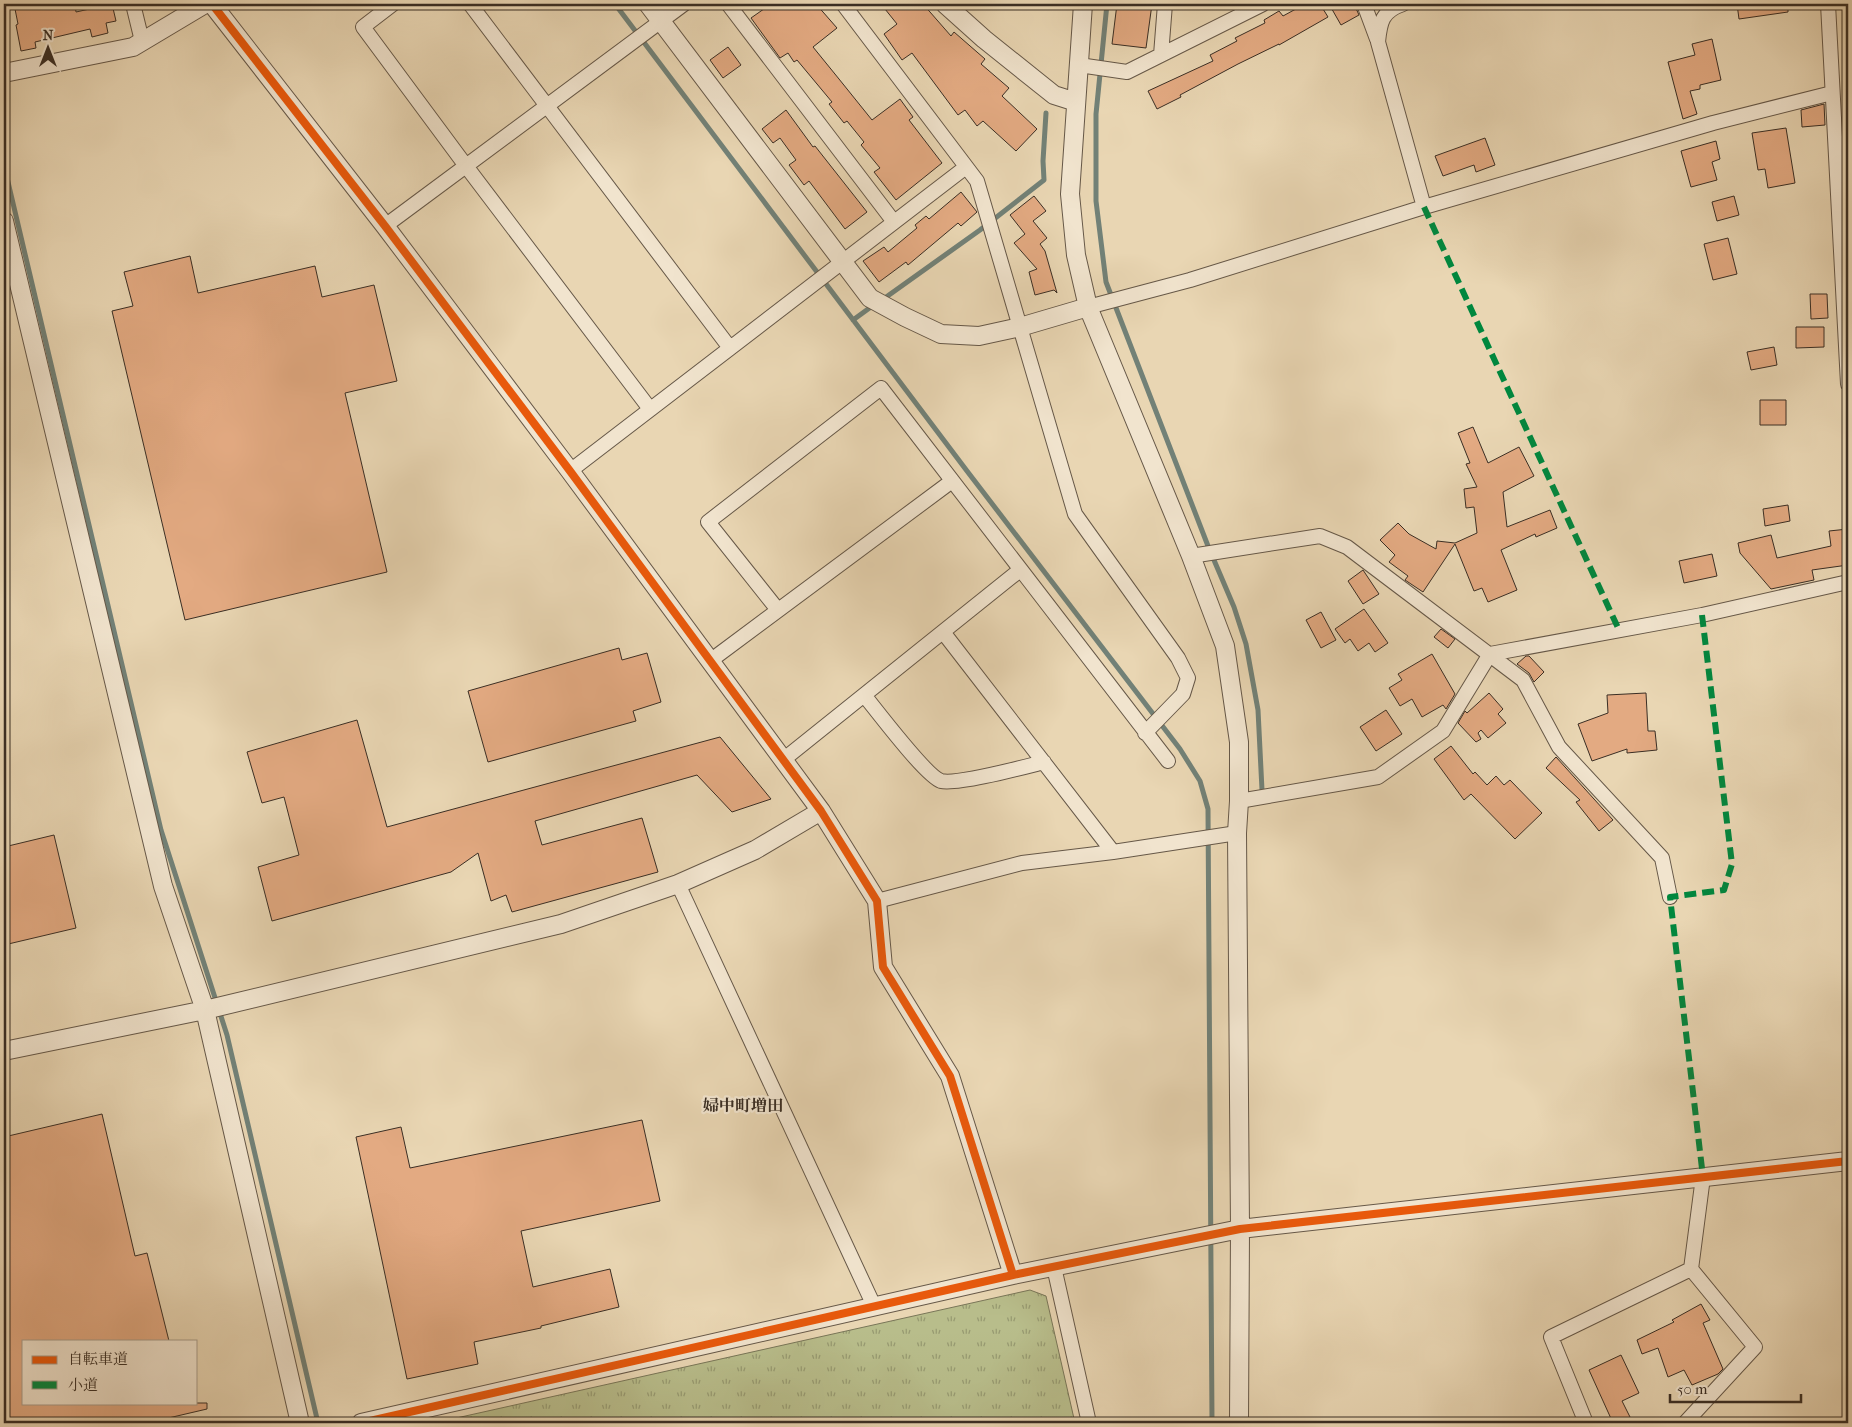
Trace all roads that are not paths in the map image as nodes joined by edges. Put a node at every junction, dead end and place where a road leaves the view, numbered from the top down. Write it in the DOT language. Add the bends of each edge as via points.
graph roads {
  1 [pos="133,4"];
  2 [pos="205,4"];
  3 [pos="212,4"];
  4 [pos="393,4"];
  5 [pos="470,4"];
  6 [pos="648,4"];
  7 [pos="684,4"];
  8 [pos="728,4"];
  9 [pos="844,4"];
  10 [pos="945,4"];
  11 [pos="1083,4"];
  12 [pos="1165,4"];
  13 [pos="1263,4"];
  14 [pos="1364,4"];
  15 [pos="1403,4"];
  16 [pos="1828,4"];
  17 [pos="661,20"];
  18 [pos="142,41"];
  19 [pos="1378,42"];
  20 [pos="1161,55"];
  21 [pos="1079,65"];
  22 [pos="4,73"];
  23 [pos="1832,93"];
  24 [pos="1076,102"];
  25 [pos="548,106"];
  26 [pos="466,166"];
  27 [pos="966,167"];
  28 [pos="1424,207"];
  29 [pos="4,221"];
  30 [pos="894,222"];
  31 [pos="385,226"];
  32 [pos="842,262"];
  33 [pos="1088,307"];
  34 [pos="1020,327"];
  35 [pos="730,348"];
  36 [pos="1848,384"];
  37 [pos="650,409"];
  38 [pos="570,471"];
  39 [pos="952,481"];
  40 [pos="1191,556"];
  41 [pos="1020,570"];
  42 [pos="1848,582"];
  43 [pos="778,610"];
  44 [pos="943,632"];
  45 [pos="1490,654"];
  46 [pos="710,661"];
  47 [pos="864,695"];
  48 [pos="1145,734"];
  49 [pos="783,760"];
  50 [pos="1044,762"];
  51 [pos="1168,762"];
  52 [pos="1239,801"];
  53 [pos="821,811"];
  54 [pos="1237,833"];
  55 [pos="1113,852"];
  56 [pos="678,884"];
  57 [pos="1670,897"];
  58 [pos="877,901"];
  59 [pos="205,1010"];
  60 [pos="4,1052"];
  61 [pos="1848,1161"];
  62 [pos="1703,1177"];
  63 [pos="1240,1228"];
  64 [pos="1054,1266"];
  65 [pos="1690,1270"];
  66 [pos="1012,1275"];
  67 [pos="874,1306"];
  68 [pos="300,1423"];
  69 [pos="361,1423"];
  70 [pos="1089,1423"];
  71 [pos="1239,1423"];
  72 [pos="1586,1423"];
  73 [pos="1685,1423"];
  1 -- 18 [label="street"];
  2 -- 18 [label="street"];
  3 -- 31 [label="street"];
  4 -- 26 [label="street" via="364,27"];
  5 -- 25 [label="street"];
  6 -- 17 [label="street"];
  7 -- 17 [label="street"];
  8 -- 30 [label="street"];
  9 -- 27 [label="street"];
  10 -- 24 [label="street" via="1054,95"];
  11 -- 21 [label="street"];
  12 -- 20 [label="street"];
  13 -- 20 [label="street"];
  14 -- 19 [label="street"];
  15 -- 19 [label="street" via="1394,7 1380,22"];
  16 -- 23 [label="street"];
  17 -- 25 [label="street"];
  17 -- 32 [label="street"];
  18 -- 22 [label="street" via="133,47"];
  19 -- 28 [label="street"];
  20 -- 21 [label="street" via="1127,72"];
  21 -- 24 [label="street"];
  23 -- 28 [label="street" via="1713,123"];
  23 -- 36 [label="street"];
  24 -- 33 [label="street" via="1070,194 1076,255"];
  25 -- 26 [label="street"];
  25 -- 35 [label="street"];
  26 -- 31 [label="street"];
  26 -- 37 [label="street"];
  27 -- 30 [label="street"];
  27 -- 34 [label="street" via="976,180"];
  28 -- 33 [label="street" via="1190,280"];
  29 -- 59 [label="street" via="163,886"];
  30 -- 32 [label="street"];
  31 -- 38 [label="street"];
  32 -- 34 [label="street" via="870,298 940,334 979,336"];
  32 -- 35 [label="street"];
  33 -- 34 [label="street"];
  33 -- 40 [label="street"];
  34 -- 48 [label="street" via="1075,514 1178,658 1188,678 1183,694"];
  35 -- 37 [label="street"];
  37 -- 38 [label="street"];
  38 -- 46 [label="street"];
  39 -- 41 [label="street"];
  39 -- 43 [label="street"];
  39 -- 43 [label="street" via="881,388 708,522"];
  40 -- 45 [label="street" via="1320,536 1347,547"];
  40 -- 52 [label="street" via="1225,646 1239,742"];
  41 -- 44 [label="street"];
  41 -- 48 [label="street"];
  42 -- 45 [label="street" via="1702,616"];
  43 -- 46 [label="street"];
  44 -- 47 [label="street"];
  44 -- 50 [label="street"];
  45 -- 52 [label="street" via="1444,731 1378,777"];
  45 -- 57 [label="street" via="1523,680 1559,747 1662,858"];
  46 -- 49 [label="street"];
  47 -- 49 [label="street"];
  47 -- 50 [label="street" via="926,769 940,780 956,782"];
  48 -- 51 [label="street"];
  49 -- 53 [label="street"];
  50 -- 55 [label="street"];
  52 -- 54 [label="street"];
  53 -- 56 [label="street" via="755,850"];
  53 -- 58 [label="street"];
  54 -- 55 [label="street"];
  54 -- 63 [label="street"];
  55 -- 58 [label="street" via="1022,863"];
  56 -- 59 [label="street" via="561,924"];
  56 -- 67 [label="street"];
  58 -- 66 [label="street" via="883,967 950,1076"];
  59 -- 60 [label="street"];
  59 -- 68 [label="street"];
  61 -- 62 [label="street"];
  62 -- 63 [label="street"];
  62 -- 65 [label="street"];
  63 -- 64 [label="street"];
  63 -- 71 [label="street"];
  64 -- 66 [label="street"];
  64 -- 70 [label="street"];
  65 -- 72 [label="street" via="1550,1337"];
  65 -- 73 [label="street" via="1755,1347"];
  66 -- 67 [label="street"];
  67 -- 69 [label="street"];
}
